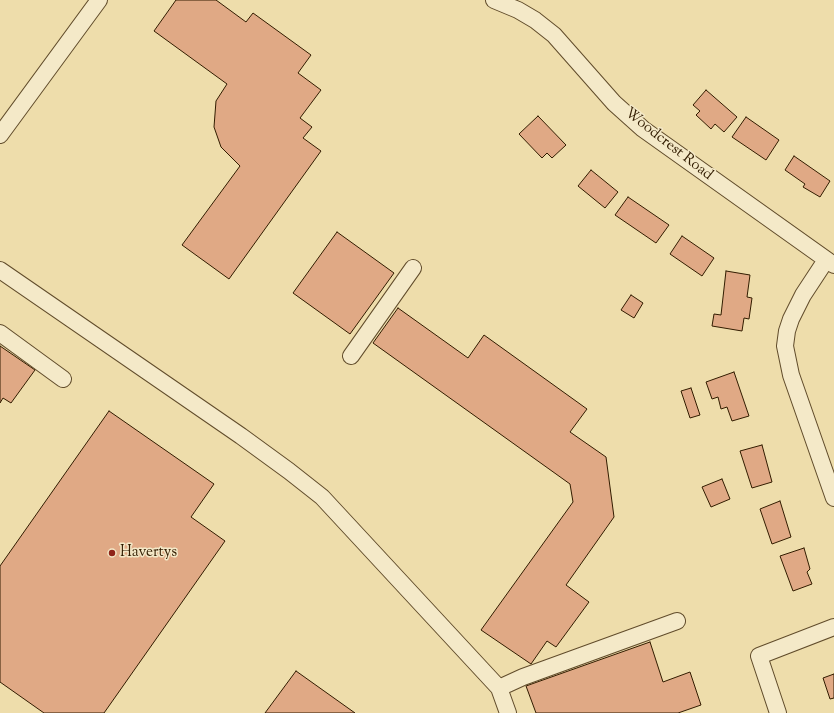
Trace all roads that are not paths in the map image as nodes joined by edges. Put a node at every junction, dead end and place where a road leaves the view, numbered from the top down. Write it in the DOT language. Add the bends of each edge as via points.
graph roads {
  1 [pos="99,0"];
  2 [pos="494,0"];
  3 [pos="0,135"];
  4 [pos="830,262"];
  5 [pos="413,268"];
  6 [pos="0,270"];
  7 [pos="0,333"];
  8 [pos="351,356"];
  9 [pos="63,379"];
  10 [pos="834,498"];
  11 [pos="677,620"];
  12 [pos="834,627"];
  13 [pos="499,688"];
  14 [pos="508,713"];
  15 [pos="778,713"];
  1 -- 3 [label="street"];
  2 -- 4 [label="street, Woodcrest Road" via="524,14 554,35 614,103 643,129"];
  4 -- 10 [label="street" via="816,273 790,318 785,346 791,375"];
  5 -- 8 [label="street"];
  6 -- 13 [label="street" via="241,436 322,497"];
  7 -- 9 [label="street"];
  11 -- 13 [label="street"];
  12 -- 15 [label="street" via="759,656"];
  13 -- 14 [label="street"];
}
